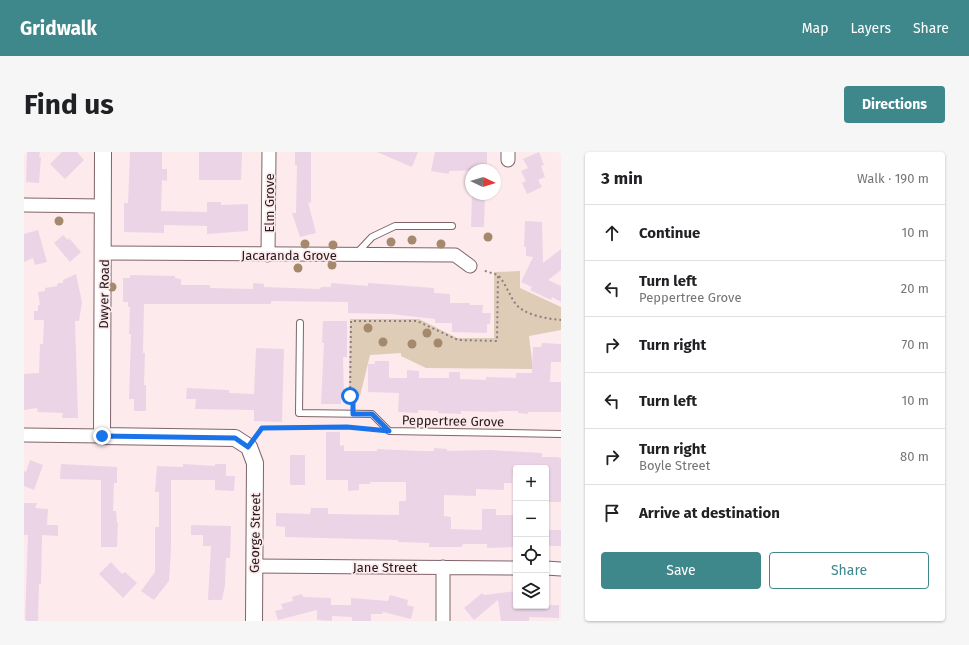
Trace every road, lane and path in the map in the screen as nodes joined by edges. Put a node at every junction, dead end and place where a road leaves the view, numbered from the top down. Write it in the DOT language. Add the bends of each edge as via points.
graph roads {
  1 [pos="103,152"];
  2 [pos="269,152"];
  3 [pos="24,205"];
  4 [pos="104,206"];
  5 [pos="452,226"];
  6 [pos="104,253"];
  7 [pos="268,255"];
  8 [pos="355,255"];
  9 [pos="470,266"];
  10 [pos="498,275"];
  11 [pos="561,320"];
  12 [pos="300,323"];
  13 [pos="353,414"];
  14 [pos="389,431"];
  15 [pos="561,434"];
  16 [pos="24,435"];
  17 [pos="102,436"];
  18 [pos="248,447"];
  19 [pos="254,566"];
  20 [pos="443,567"];
  21 [pos="513,568"];
  22 [pos="549,568"];
  23 [pos="561,568"];
  24 [pos="254,621"];
  25 [pos="443,621"];
  1 -- 4 [label="street, Dwyer Road"];
  2 -- 7 [label="street, Elm Grove"];
  3 -- 4 [label="street"];
  4 -- 6 [label="street, Dwyer Road"];
  5 -- 8 [label="lane" via="395,226 372,237"];
  6 -- 7 [label="street, Jacaranda Grove"];
  6 -- 17 [label="street, Dwyer Road"];
  7 -- 8 [label="street, Jacaranda Grove"];
  8 -- 9 [label="street, Jacaranda Grove" via="455,255"];
  9 -- 10 [label="path"];
  10 -- 11 [label="path" via="506,285 515,305 536,317"];
  10 -- 13 [label="path" via="497,341 458,340 417,321 351,321 350,400 353,400"];
  12 -- 13 [label="lane, Peppertree Grove" via="299,414"];
  13 -- 14 [label="lane, Peppertree Grove" via="372,414"];
  14 -- 15 [label="lane, Peppertree Grove"];
  14 -- 18 [label="path" via="347,427 262,428"];
  16 -- 17 [label="street"];
  17 -- 18 [label="street" via="235,438"];
  18 -- 19 [label="street, George Street" via="256,463"];
  19 -- 20 [label="street, Jane Street"];
  19 -- 24 [label="street, George Street"];
  20 -- 21 [label="street, Jane Street"];
  20 -- 25 [label="street"];
  22 -- 23 [label="street"];
}
